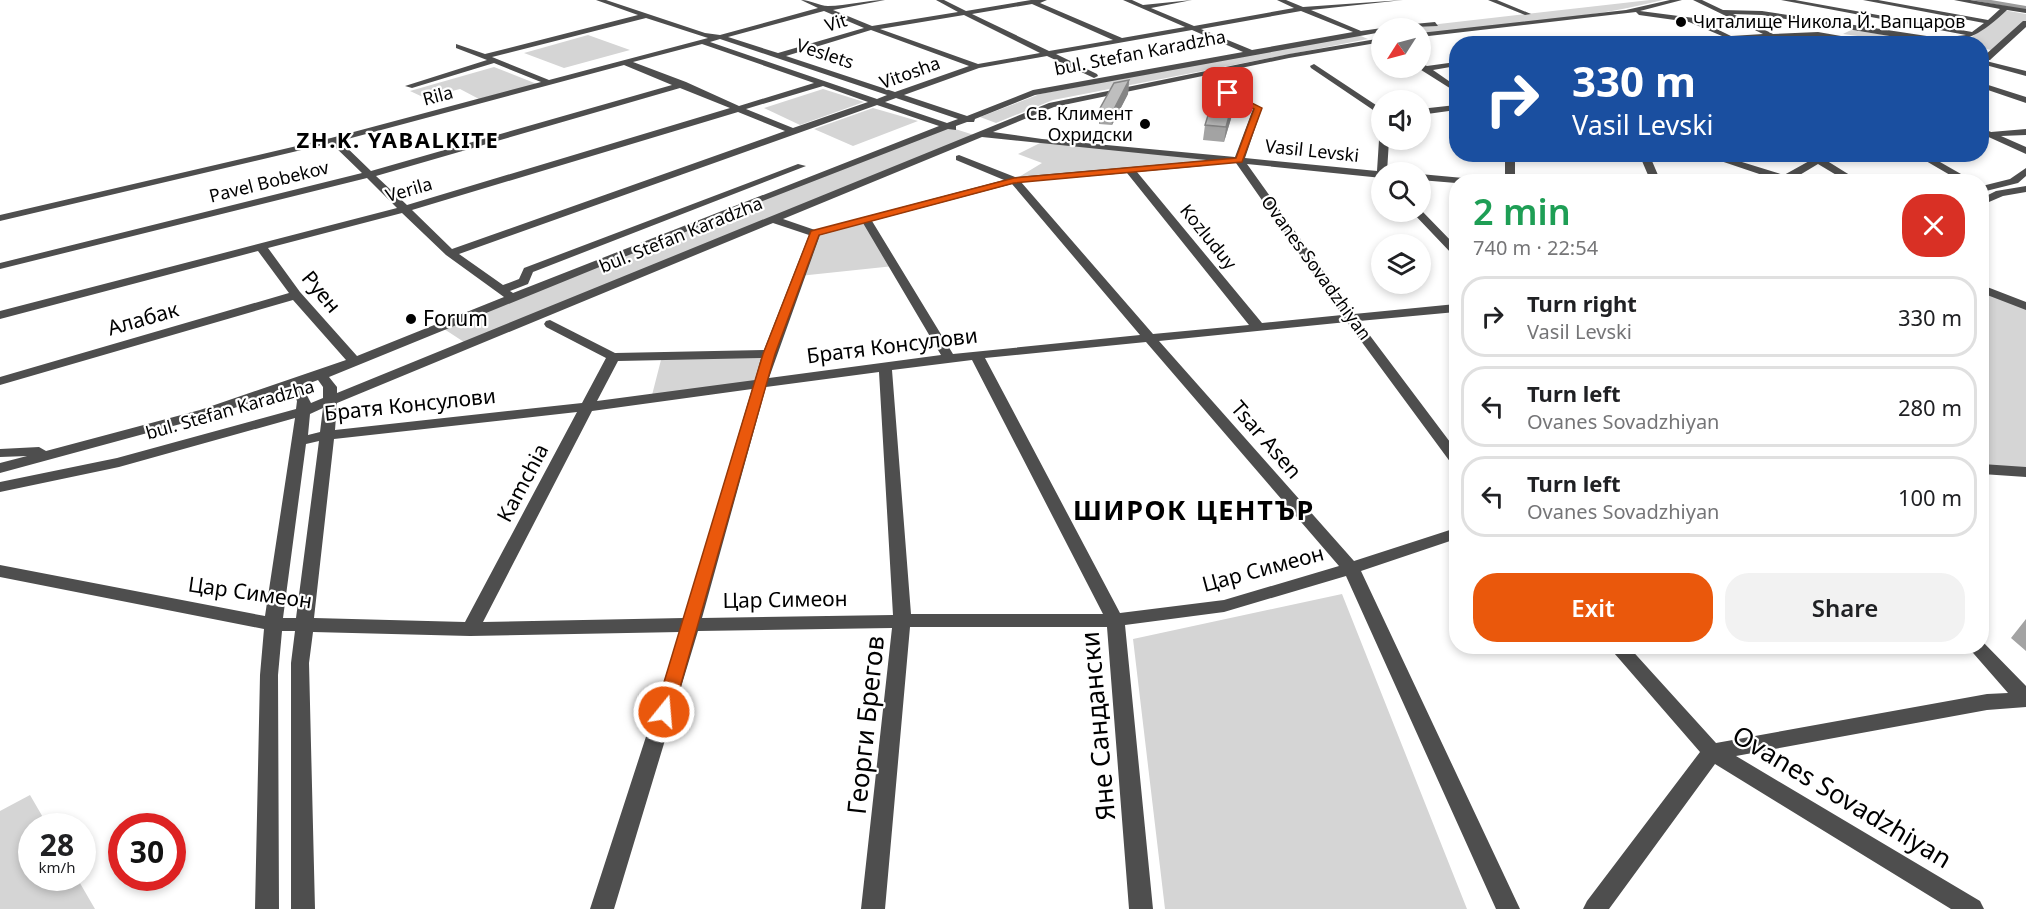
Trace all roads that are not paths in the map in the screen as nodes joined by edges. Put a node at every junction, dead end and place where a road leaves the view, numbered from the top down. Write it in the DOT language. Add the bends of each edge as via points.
graph roads {
  1 [pos="599,0"];
  2 [pos="804,0"];
  3 [pos="882,0"];
  4 [pos="939,0"];
  5 [pos="1044,0"];
  6 [pos="1126,0"];
  7 [pos="1189,0"];
  8 [pos="1280,0"];
  9 [pos="1400,0"];
  10 [pos="1491,0"];
  11 [pos="1641,0"];
  12 [pos="1678,0"];
  13 [pos="1784,0"];
  14 [pos="1866,0"];
  15 [pos="1911,0"];
  16 [pos="1957,0"];
  17 [pos="1991,0"];
  18 [pos="1033,2"];
  19 [pos="1631,2"];
  20 [pos="1699,2"];
  21 [pos="2009,4"];
  22 [pos="2026,4"];
  23 [pos="1142,7"];
  24 [pos="824,9"];
  25 [pos="1302,9"];
  26 [pos="2026,11"];
  27 [pos="635,12"];
  28 [pos="1721,12"];
  29 [pos="965,13"];
  30 [pos="1538,13"];
  31 [pos="1639,13"];
  32 [pos="1527,14"];
  33 [pos="1998,15"];
  34 [pos="646,16"];
  35 [pos="1503,16"];
  36 [pos="1990,22"];
  37 [pos="1446,23"];
  38 [pos="2026,23"];
  39 [pos="1431,24"];
  40 [pos="871,28"];
  41 [pos="1192,29"];
  42 [pos="1360,32"];
  43 [pos="1431,34"];
  44 [pos="1975,34"];
  45 [pos="1371,35"];
  46 [pos="1727,36"];
  47 [pos="1773,36"];
  48 [pos="1831,36"];
  49 [pos="1902,36"];
  50 [pos="1970,36"];
  51 [pos="721,37"];
  52 [pos="704,38"];
  53 [pos="1371,40"];
  54 [pos="1122,41"];
  55 [pos="459,46"];
  56 [pos="476,52"];
  57 [pos="1250,52"];
  58 [pos="1048,54"];
  59 [pos="1989,54"];
  60 [pos="484,56"];
  61 [pos="779,56"];
  62 [pos="495,60"];
  63 [pos="1989,60"];
  64 [pos="1989,61"];
  65 [pos="759,62"];
  66 [pos="2016,62"];
  67 [pos="627,63"];
  68 [pos="1449,65"];
  69 [pos="977,66"];
  70 [pos="1314,66"];
  71 [pos="1431,66"];
  72 [pos="2026,68"];
  73 [pos="2011,70"];
  74 [pos="1431,72"];
  75 [pos="1991,74"];
  76 [pos="2026,74"];
  77 [pos="1094,76"];
  78 [pos="550,83"];
  79 [pos="823,83"];
  80 [pos="683,84"];
  81 [pos="1449,84"];
  82 [pos="409,86"];
  83 [pos="1212,86"];
  84 [pos="1989,87"];
  85 [pos="897,95"];
  86 [pos="2026,100"];
  87 [pos="879,102"];
  88 [pos="1371,105"];
  89 [pos="740,109"];
  90 [pos="1449,109"];
  91 [pos="1431,111"];
  92 [pos="969,119"];
  93 [pos="949,127"];
  94 [pos="999,131"];
  95 [pos="795,132"];
  96 [pos="1989,132"];
  97 [pos="1989,134"];
  98 [pos="2023,134"];
  99 [pos="974,135"];
  100 [pos="333,140"];
  101 [pos="2026,151"];
  102 [pos="959,158"];
  103 [pos="1239,160"];
  104 [pos="1728,162"];
  105 [pos="1814,162"];
  106 [pos="1821,162"];
  107 [pos="1933,162"];
  108 [pos="801,166"];
  109 [pos="1130,170"];
  110 [pos="2026,171"];
  111 [pos="1371,173"];
  112 [pos="1764,174"];
  113 [pos="1793,174"];
  114 [pos="1842,174"];
  115 [pos="1955,174"];
  116 [pos="368,175"];
  117 [pos="1431,178"];
  118 [pos="1014,180"];
  119 [pos="1449,180"];
  120 [pos="1989,186"];
  121 [pos="2026,189"];
  122 [pos="1989,198"];
  123 [pos="705,203"];
  124 [pos="738,207"];
  125 [pos="405,209"];
  126 [pos="0,218"];
  127 [pos="772,219"];
  128 [pos="867,221"];
  129 [pos="1427,222"];
  130 [pos="815,233"];
  131 [pos="1449,245"];
  132 [pos="260,246"];
  133 [pos="450,253"];
  134 [pos="0,266"];
  135 [pos="1989,292"];
  136 [pos="296,295"];
  137 [pos="2026,306"];
  138 [pos="1449,309"];
  139 [pos="0,315"];
  140 [pos="1351,319"];
  141 [pos="550,324"];
  142 [pos="1258,327"];
  143 [pos="1149,339"];
  144 [pos="769,354"];
  145 [pos="977,356"];
  146 [pos="613,357"];
  147 [pos="950,358"];
  148 [pos="355,362"];
  149 [pos="885,367"];
  150 [pos="321,375"];
  151 [pos="0,381"];
  152 [pos="761,384"];
  153 [pos="295,385"];
  154 [pos="329,401"];
  155 [pos="587,407"];
  156 [pos="302,412"];
  157 [pos="327,435"];
  158 [pos="298,441"];
  159 [pos="87,446"];
  160 [pos="1449,451"];
  161 [pos="0,453"];
  162 [pos="0,468"];
  163 [pos="1989,469"];
  164 [pos="2026,472"];
  165 [pos="0,487"];
  166 [pos="1449,534"];
  167 [pos="1351,568"];
  168 [pos="8,573"];
  169 [pos="0,585"];
  170 [pos="1115,620"];
  171 [pos="902,621"];
  172 [pos="273,624"];
  173 [pos="691,624"];
  174 [pos="303,626"];
  175 [pos="470,629"];
  176 [pos="1624,654"];
  177 [pos="1984,654"];
  178 [pos="2026,699"];
  179 [pos="1712,752"];
  180 [pos="267,909"];
  181 [pos="303,909"];
  182 [pos="602,909"];
  183 [pos="873,909"];
  184 [pos="1141,909"];
  185 [pos="1508,909"];
  186 [pos="1595,909"];
  187 [pos="1972,909"];
  1 -- 27 [label="street, Veslets"];
  2 -- 24 [label="street"];
  3 -- 24 [label="street, Rila"];
  4 -- 29 [label="street"];
  5 -- 18 [label="street, Vit"];
  6 -- 23 [label="street"];
  7 -- 23 [label="street"];
  8 -- 25 [label="street"];
  9 -- 25 [label="street, Vitosha"];
  10 -- 32 [label="street"];
  11 -- 19 [label="street"];
  12 -- 20 [label="street"];
  12 -- 43 [label="street" via="1626,12"];
  13 -- 44 [label="street"];
  14 -- 36 [label="street"];
  15 -- 33 [label="street"];
  16 -- 21 [label="street"];
  17 -- 21 [label="street"];
  18 -- 29 [label="street, Vit"];
  18 -- 54 [label="street"];
  20 -- 28 [label="street"];
  21 -- 22 [label="street"];
  21 -- 26 [label="street"];
  21 -- 33 [label="street"];
  23 -- 41 [label="street"];
  24 -- 40 [label="street"];
  24 -- 51 [label="street, Rila"];
  25 -- 41 [label="street, Vitosha"];
  25 -- 42 [label="street"];
  27 -- 34 [label="street, Veslets"];
  27 -- 56 [label="street"];
  28 -- 47 [label="street"];
  28 -- 49 [label="street" via="1762,13"];
  29 -- 40 [label="street, Vit"];
  29 -- 58 [label="street"];
  30 -- 32 [label="street"];
  31 -- 46 [label="street" via="1691,20"];
  32 -- 35 [label="street"];
  33 -- 36 [label="street"];
  34 -- 52 [label="street, Veslets"];
  34 -- 60 [label="street"];
  36 -- 44 [label="street"];
  37 -- 39 [label="street"];
  38 -- 59 [label="street"];
  40 -- 61 [label="street, Vit"];
  40 -- 69 [label="street"];
  41 -- 54 [label="street, Vitosha"];
  41 -- 57 [label="street"];
  42 -- 45 [label="street, bul. Stefan Karadzha"];
  42 -- 57 [label="street, bul. Stefan Karadzha"];
  44 -- 50 [label="street"];
  47 -- 48 [label="street"];
  51 -- 52 [label="street, Rila"];
  51 -- 61 [label="street, Veslets"];
  52 -- 65 [label="street, Veslets"];
  52 -- 67 [label="street, Rila"];
  53 -- 94 [label="street, bul. Stefan Karadzha" via="1064,102"];
  54 -- 58 [label="street, Vitosha"];
  55 -- 56 [label="street"];
  56 -- 60 [label="street"];
  57 -- 92 [label="street, bul. Stefan Karadzha" via="1033,93"];
  58 -- 69 [label="street, Vitosha"];
  58 -- 77 [label="street"];
  60 -- 62 [label="street"];
  61 -- 65 [label="street, Vit"];
  61 -- 85 [label="street, Veslets"];
  62 -- 78 [label="street"];
  62 -- 82 [label="street"];
  63 -- 66 [label="street"];
  64 -- 73 [label="street"];
  65 -- 79 [label="street, Veslets"];
  67 -- 78 [label="street, Rila"];
  67 -- 80 [label="street"];
  68 -- 71 [label="street"];
  69 -- 85 [label="street, Vitosha"];
  70 -- 88 [label="street"];
  72 -- 73 [label="street"];
  73 -- 75 [label="street"];
  73 -- 76 [label="street"];
  74 -- 81 [label="street"];
  78 -- 100 [label="street, Rila"];
  79 -- 87 [label="street, Veslets"];
  79 -- 89 [label="street, Verila"];
  80 -- 89 [label="street"];
  80 -- 116 [label="street, Pavel Bobekov"];
  83 -- 103 [label="street" via="1258,108"];
  84 -- 86 [label="street"];
  85 -- 87 [label="street, Vitosha"];
  85 -- 92 [label="street, Veslets"];
  87 -- 93 [label="street, Veslets"];
  87 -- 95 [label="street, Vitosha"];
  89 -- 95 [label="street"];
  89 -- 125 [label="street, Verila"];
  90 -- 91 [label="street"];
  92 -- 93 [label="street, bul. Stefan Karadzha"];
  92 -- 94 [label="street, Vasil Levski"];
  93 -- 99 [label="street, Veslets"];
  93 -- 124 [label="street, bul. Stefan Karadzha"];
  94 -- 99 [label="street, bul. Stefan Karadzha"];
  94 -- 103 [label="street, Vasil Levski" via="1042,142"];
  95 -- 133 [label="street, Vitosha"];
  96 -- 98 [label="street"];
  97 -- 101 [label="street"];
  99 -- 127 [label="street, bul. Stefan Karadzha"];
  100 -- 116 [label="street"];
  100 -- 126 [label="street, Rila"];
  102 -- 118 [label="street, Tsar Asen"];
  103 -- 109 [label="street, Vasil Levski"];
  103 -- 111 [label="street, Vasil Levski"];
  103 -- 140 [label="street, Ovanes Sovadzhiyan"];
  104 -- 112 [label="street"];
  105 -- 113 [label="street"];
  106 -- 114 [label="street"];
  107 -- 115 [label="street"];
  108 -- 123 [label="street"];
  109 -- 118 [label="street, Vasil Levski"];
  109 -- 142 [label="street, Kozluduy"];
  110 -- 120 [label="street" via="2014,181"];
  116 -- 125 [label="street"];
  116 -- 134 [label="street, Pavel Bobekov"];
  117 -- 119 [label="street"];
  118 -- 128 [label="street, Vasil Levski"];
  118 -- 143 [label="street, Tsar Asen"];
  121 -- 122 [label="street"];
  123 -- 124 [label="street"];
  123 -- 133 [label="street" via="528,270 524,280 504,292"];
  124 -- 148 [label="street, bul. Stefan Karadzha"];
  125 -- 132 [label="street, Verila"];
  125 -- 133 [label="street"];
  127 -- 130 [label="street"];
  127 -- 154 [label="street, bul. Stefan Karadzha"];
  128 -- 130 [label="street, Vasil Levski"];
  128 -- 147 [label="street"];
  129 -- 131 [label="street"];
  130 -- 144 [label="street"];
  132 -- 136 [label="street, Руен"];
  132 -- 139 [label="street, Verila"];
  135 -- 137 [label="street"];
  136 -- 148 [label="street, Руен"];
  136 -- 151 [label="street, Алабак"];
  138 -- 140 [label="street, Братя Консулови"];
  140 -- 142 [label="street, Братя Консулови"];
  140 -- 160 [label="street, Ovanes Sovadzhiyan"];
  141 -- 146 [label="street"];
  142 -- 143 [label="street, Братя Консулови"];
  143 -- 145 [label="street, Братя Консулови"];
  143 -- 167 [label="street, Tsar Asen"];
  144 -- 146 [label="street"];
  144 -- 152 [label="street"];
  145 -- 147 [label="street, Братя Консулови"];
  145 -- 170 [label="street, Яне Сандански"];
  146 -- 155 [label="street, Kamchia"];
  147 -- 149 [label="street, Братя Консулови"];
  148 -- 150 [label="street, bul. Stefan Karadzha"];
  149 -- 152 [label="street, Братя Консулови"];
  149 -- 171 [label="street, Георги Брегов"];
  150 -- 153 [label="street, bul. Stefan Karadzha"];
  150 -- 154 [label="street" via="330,387"];
  152 -- 155 [label="street, Братя Консулови"];
  152 -- 173 [label="street"];
  153 -- 156 [label="street" via="304,401"];
  153 -- 159 [label="street, bul. Stefan Karadzha"];
  154 -- 156 [label="street, bul. Stefan Karadzha"];
  154 -- 157 [label="street"];
  155 -- 157 [label="street, Братя Консулови"];
  155 -- 175 [label="street, Kamchia"];
  156 -- 158 [label="street"];
  156 -- 165 [label="street, bul. Stefan Karadzha" via="119,462"];
  157 -- 158 [label="street, Братя Консулови"];
  157 -- 174 [label="street"];
  158 -- 172 [label="street"];
  159 -- 161 [label="street"];
  159 -- 162 [label="street, bul. Stefan Karadzha"];
  163 -- 164 [label="street"];
  166 -- 167 [label="street, Цар Симеон"];
  167 -- 170 [label="street, Цар Симеон" via="1224,606"];
  167 -- 185 [label="street, Tsar Asen"];
  168 -- 169 [label="street"];
  168 -- 172 [label="street, Цар Симеон"];
  170 -- 171 [label="street, Цар Симеон"];
  170 -- 184 [label="street, Яне Сандански"];
  171 -- 173 [label="street, Цар Симеон"];
  171 -- 183 [label="street, Георги Брегов"];
  172 -- 174 [label="street, Цар Симеон"];
  172 -- 180 [label="street"];
  173 -- 175 [label="street, Цар Симеон"];
  173 -- 182 [label="street"];
  174 -- 175 [label="street, Цар Симеон"];
  174 -- 181 [label="street"];
  176 -- 179 [label="street, Ovanes Sovadzhiyan"];
  177 -- 178 [label="street"];
  178 -- 179 [label="street" via="1988,702"];
  179 -- 186 [label="street"];
  179 -- 187 [label="street, Ovanes Sovadzhiyan"];
}
